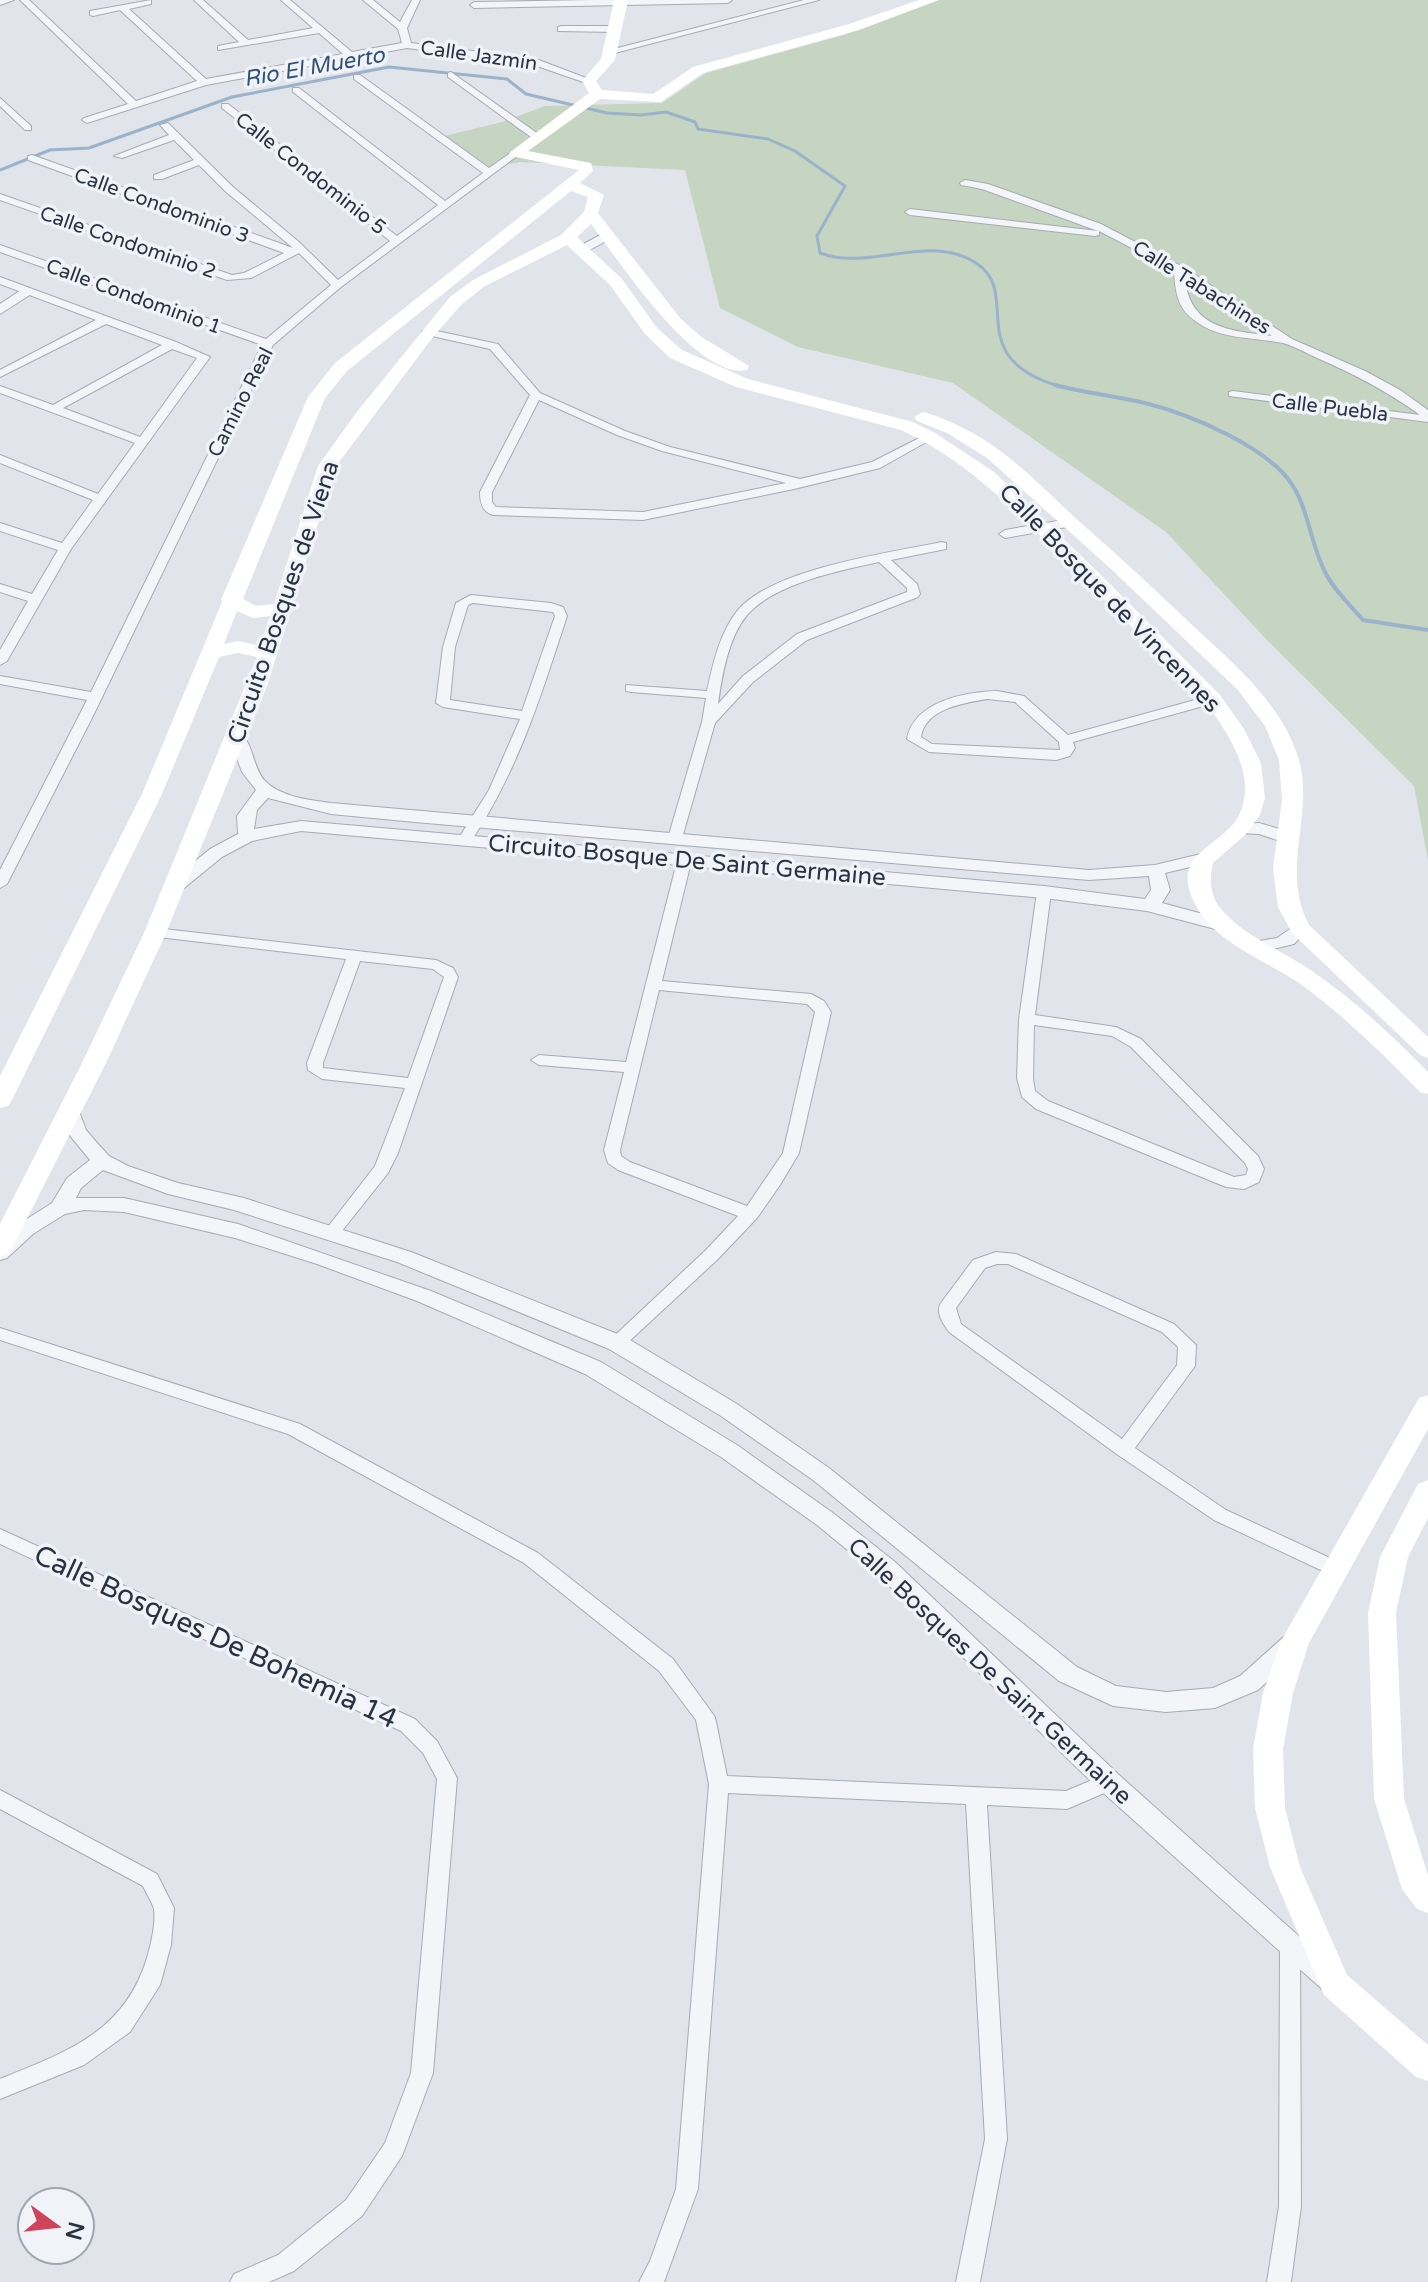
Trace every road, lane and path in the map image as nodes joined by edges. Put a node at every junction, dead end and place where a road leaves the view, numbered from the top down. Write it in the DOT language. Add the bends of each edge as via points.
graph roads {
  1 [pos="10,0"];
  2 [pos="24,0"];
  3 [pos="198,0"];
  4 [pos="285,0"];
  5 [pos="367,0"];
  6 [pos="416,0"];
  7 [pos="728,0"];
  8 [pos="815,0"];
  9 [pos="932,0"];
  10 [pos="0,2"];
  11 [pos="148,2"];
  12 [pos="620,2"];
  13 [pos="474,5"];
  14 [pos="123,8"];
  15 [pos="93,13"];
  16 [pos="402,28"];
  17 [pos="561,29"];
  18 [pos="615,29"];
  19 [pos="320,30"];
  20 [pos="246,43"];
  21 [pos="407,45"];
  22 [pos="221,48"];
  23 [pos="611,51"];
  24 [pos="349,54"];
  25 [pos="451,75"];
  26 [pos="357,77"];
  27 [pos="204,82"];
  28 [pos="296,90"];
  29 [pos="593,91"];
  30 [pos="134,104"];
  31 [pos="3,106"];
  32 [pos="225,106"];
  33 [pos="87,120"];
  34 [pos="165,125"];
  35 [pos="28,128"];
  36 [pos="176,136"];
  37 [pos="538,138"];
  38 [pos="516,153"];
  39 [pos="119,156"];
  40 [pos="32,158"];
  41 [pos="201,161"];
  42 [pos="490,173"];
  43 [pos="158,177"];
  44 [pos="965,183"];
  45 [pos="570,185"];
  46 [pos="0,197"];
  47 [pos="444,205"];
  48 [pos="910,212"];
  49 [pos="591,214"];
  50 [pos="1116,235"];
  51 [pos="609,236"];
  52 [pos="397,241"];
  53 [pos="575,243"];
  54 [pos="0,248"];
  55 [pos="295,250"];
  56 [pos="476,258"];
  57 [pos="508,269"];
  58 [pos="1179,269"];
  59 [pos="455,273"];
  60 [pos="0,280"];
  61 [pos="479,283"];
  62 [pos="337,285"];
  63 [pos="29,291"];
  64 [pos="0,310"];
  65 [pos="105,320"];
  66 [pos="427,332"];
  67 [pos="1288,341"];
  68 [pos="268,343"];
  69 [pos="172,344"];
  70 [pos="0,374"];
  71 [pos="0,389"];
  72 [pos="1233,394"];
  73 [pos="536,395"];
  74 [pos="55,408"];
  75 [pos="1428,417"];
  76 [pos="931,436"];
  77 [pos="140,441"];
  78 [pos="0,459"];
  79 [pos="800,483"];
  80 [pos="98,498"];
  81 [pos="1069,523"];
  82 [pos="0,527"];
  83 [pos="1044,529"];
  84 [pos="1005,534"];
  85 [pos="942,546"];
  86 [pos="65,548"];
  87 [pos="883,559"];
  88 [pos="0,588"];
  89 [pos="34,599"];
  90 [pos="230,600"];
  91 [pos="281,609"];
  92 [pos="5,640"];
  93 [pos="267,653"];
  94 [pos="208,654"];
  95 [pos="0,661"];
  96 [pos="0,680"];
  97 [pos="631,688"];
  98 [pos="712,695"];
  99 [pos="95,697"];
  100 [pos="1213,699"];
  101 [pos="526,716"];
  102 [pos="709,722"];
  103 [pos="237,737"];
  104 [pos="1065,740"];
  105 [pos="265,791"];
  106 [pos="480,821"];
  107 [pos="1241,829"];
  108 [pos="247,835"];
  109 [pos="675,838"];
  110 [pos="1289,839"];
  111 [pos="464,841"];
  112 [pos="685,858"];
  113 [pos="1205,858"];
  114 [pos="1155,870"];
  115 [pos="0,884"];
  116 [pos="172,889"];
  117 [pos="1044,892"];
  118 [pos="1148,905"];
  119 [pos="1219,924"];
  120 [pos="1300,928"];
  121 [pos="155,933"];
  122 [pos="1261,946"];
  123 [pos="355,954"];
  124 [pos="652,985"];
  125 [pos="1027,1019"];
  126 [pos="1428,1050"];
  127 [pos="539,1060"];
  128 [pos="634,1068"];
  129 [pos="413,1084"];
  130 [pos="1428,1086"];
  131 [pos="0,1100"];
  132 [pos="70,1111"];
  133 [pos="102,1161"];
  134 [pos="59,1208"];
  135 [pos="751,1214"];
  136 [pos="332,1232"];
  137 [pos="0,1251"];
  138 [pos="0,1334"];
  139 [pos="617,1343"];
  140 [pos="0,1345"];
  141 [pos="34,1346"];
  142 [pos="1428,1405"];
  143 [pos="1124,1450"];
  144 [pos="1425,1502"];
  145 [pos="0,1536"];
  146 [pos="1334,1568"];
  147 [pos="1295,1641"];
  148 [pos="1109,1782"];
  149 [pos="719,1784"];
  150 [pos="976,1797"];
  151 [pos="0,1799"];
  152 [pos="1421,1889"];
  153 [pos="1290,1945"];
  154 [pos="1335,1985"];
  155 [pos="1428,2066"];
  156 [pos="0,2089"];
  157 [pos="242,2282"];
  158 [pos="651,2282"];
  159 [pos="968,2282"];
  160 [pos="1279,2282"];
  1 -- 10 [label="street"];
  2 -- 30 [label="street"];
  3 -- 20 [label="street"];
  4 -- 19 [label="street"];
  5 -- 16 [label="street"];
  6 -- 16 [label="street"];
  7 -- 12 [label="street"];
  8 -- 23 [label="street"];
  9 -- 29 [label="main road" via="698,70 656,99"];
  11 -- 14 [label="street"];
  12 -- 13 [label="street"];
  12 -- 18 [label="main road"];
  14 -- 15 [label="street"];
  14 -- 27 [label="street"];
  16 -- 21 [label="street"];
  17 -- 18 [label="street"];
  18 -- 23 [label="main road"];
  19 -- 20 [label="street"];
  19 -- 24 [label="street"];
  20 -- 22 [label="street"];
  21 -- 24 [label="street, Calle Jazmín"];
  21 -- 29 [label="street, Calle Jazmín" via="536,62"];
  23 -- 29 [label="main road, Camino Real"];
  24 -- 27 [label="street, Calle Jazmín"];
  25 -- 37 [label="street"];
  26 -- 42 [label="street"];
  27 -- 30 [label="street, Calle Jazmín"];
  28 -- 47 [label="street"];
  29 -- 37 [label="main road, Camino Real"];
  30 -- 33 [label="street, Calle Jazmín"];
  31 -- 35 [label="street"];
  32 -- 52 [label="street, Calle Condominio 5"];
  34 -- 36 [label="street"];
  36 -- 39 [label="street"];
  36 -- 41 [label="street"];
  37 -- 38 [label="main road, Camino Real"];
  38 -- 42 [label="street, Camino Real"];
  38 -- 45 [label="main road" via="586,166"];
  40 -- 55 [label="street, Calle Condominio 3"];
  41 -- 43 [label="street"];
  41 -- 55 [label="street"];
  42 -- 47 [label="street, Camino Real"];
  44 -- 50 [label="street, Calle Tabachines"];
  45 -- 49 [label="main road" via="596,195"];
  45 -- 56 [label="main road, Circuito Bosques de Viena"];
  46 -- 55 [label="street, Calle Condominio 2" via="231,278 247,276"];
  47 -- 52 [label="street, Camino Real"];
  48 -- 50 [label="street"];
  49 -- 51 [label="main road, Calle Bosque de Vincennes"];
  49 -- 53 [label="main road, Circuito Bosques de Viena"];
  50 -- 58 [label="street, Calle Tabachines"];
  51 -- 53 [label="street"];
  51 -- 81 [label="main road, Calle Bosque de Vincennes" via="664,312 698,344 762,373 953,429 993,454"];
  52 -- 62 [label="street, Camino Real"];
  53 -- 57 [label="main road, Circuito Bosques de Viena"];
  53 -- 76 [label="main road, Calle Bosque de Vincennes" via="616,282 651,331 676,354 742,383"];
  54 -- 68 [label="street, Calle Condominio 1"];
  55 -- 62 [label="street"];
  56 -- 57 [label="main road"];
  56 -- 59 [label="main road, Circuito Bosques de Viena"];
  57 -- 61 [label="main road, Circuito Bosques de Viena"];
  58 -- 67 [label="street, Calle Tabachines"];
  58 -- 67 [label="street" via="1184,301 1198,319"];
  59 -- 61 [label="main road" via="472,273"];
  59 -- 90 [label="main road, Circuito Bosques de Viena" via="327,381"];
  60 -- 63 [label="street"];
  61 -- 66 [label="main road, Circuito Bosques de Viena"];
  62 -- 68 [label="street, Camino Real"];
  63 -- 64 [label="street"];
  63 -- 65 [label="street"];
  65 -- 69 [label="street"];
  65 -- 70 [label="street"];
  66 -- 73 [label="street" via="494,346"];
  66 -- 91 [label="main road, Circuito Bosques de Viena" via="327,466"];
  67 -- 75 [label="street, Calle Tabachines" via="1385,386"];
  68 -- 99 [label="street, Camino Real"];
  69 -- 74 [label="street"];
  69 -- 77 [label="street" via="204,357"];
  71 -- 74 [label="street"];
  72 -- 75 [label="street, Calle Puebla"];
  73 -- 79 [label="street" via="651,444"];
  73 -- 79 [label="street" via="486,492 493,511 643,516"];
  74 -- 77 [label="street"];
  76 -- 79 [label="street" via="876,465"];
  76 -- 83 [label="main road, Calle Bosque de Vincennes" via="965,455"];
  77 -- 80 [label="street"];
  78 -- 80 [label="street"];
  80 -- 86 [label="street"];
  81 -- 83 [label="street"];
  81 -- 110 [label="main road, Calle Bosque de Vincennes" via="1245,686 1275,725 1289,760"];
  82 -- 86 [label="street"];
  83 -- 84 [label="street"];
  83 -- 100 [label="main road, Calle Bosque de Vincennes"];
  85 -- 87 [label="street"];
  86 -- 89 [label="street"];
  87 -- 98 [label="street" via="814,575 759,598 737,622"];
  87 -- 102 [label="street" via="914,594 802,637 748,679"];
  88 -- 89 [label="street"];
  89 -- 92 [label="street"];
  90 -- 91 [label="main road" via="253,612"];
  90 -- 94 [label="main road, Circuito Bosques de Viena"];
  91 -- 93 [label="main road, Circuito Bosques de Viena"];
  92 -- 95 [label="street"];
  93 -- 94 [label="main road" via="238,647"];
  93 -- 103 [label="main road, Circuito Bosques de Viena"];
  94 -- 131 [label="main road, Circuito Bosques de Viena" via="152,794"];
  96 -- 99 [label="street"];
  97 -- 98 [label="street"];
  98 -- 102 [label="street"];
  99 -- 115 [label="street, Camino Real"];
  100 -- 104 [label="street"];
  100 -- 107 [label="main road, Calle Bosque de Vincennes" via="1238,731 1255,779 1254,800"];
  101 -- 101 [label="street" via="559,610 471,599 462,603 449,647 443,703"];
  101 -- 106 [label="street"];
  102 -- 109 [label="street"];
  103 -- 105 [label="street" via="249,769"];
  103 -- 116 [label="main road, Circuito Bosques de Viena"];
  104 -- 104 [label="street" via="1019,699 997,695 970,696 942,706 913,732 919,745 929,748 1056,756 1068,748"];
  105 -- 106 [label="street" via="310,804"];
  105 -- 108 [label="street" via="246,815"];
  106 -- 109 [label="street"];
  106 -- 111 [label="street"];
  107 -- 110 [label="street"];
  107 -- 113 [label="main road"];
  108 -- 111 [label="street, Circuito Bosque De Saint Germaine" via="301,826"];
  108 -- 116 [label="street, Circuito Bosque De Saint Germaine" via="221,848"];
  109 -- 114 [label="street" via="1089,875"];
  110 -- 120 [label="main road, Calle Bosque de Vincennes" via="1285,888"];
  111 -- 112 [label="street, Circuito Bosque De Saint Germaine"];
  112 -- 117 [label="street, Circuito Bosque De Saint Germaine"];
  112 -- 124 [label="street"];
  113 -- 114 [label="street"];
  113 -- 119 [label="main road" via="1199,878 1205,903"];
  114 -- 118 [label="street" via="1161,893"];
  116 -- 121 [label="main road, Circuito Bosques de Viena"];
  117 -- 118 [label="street, Circuito Bosque De Saint Germaine"];
  117 -- 125 [label="street"];
  118 -- 119 [label="street, Circuito Bosque De Saint Germaine"];
  119 -- 122 [label="main road"];
  120 -- 122 [label="street" via="1279,945"];
  120 -- 126 [label="main road, Calle Bosque de Vincennes"];
  121 -- 123 [label="street"];
  121 -- 132 [label="main road, Circuito Bosques de Viena"];
  122 -- 130 [label="main road" via="1314,983"];
  123 -- 129 [label="street" via="436,965 451,977"];
  123 -- 129 [label="street" via="316,1070"];
  124 -- 128 [label="street"];
  124 -- 135 [label="street" via="811,999 823,1012 791,1153"];
  125 -- 125 [label="street" via="1026,1086 1034,1100 1232,1183 1253,1178 1252,1160 1136,1043 1116,1032"];
  127 -- 128 [label="street"];
  128 -- 135 [label="street" via="614,1159"];
  129 -- 136 [label="street" via="382,1169"];
  132 -- 133 [label="street, Calle Bosques De Saint Germaine" via="77,1132"];
  132 -- 137 [label="main road, Circuito Bosques de Viena"];
  133 -- 134 [label="street" via="74,1183"];
  133 -- 136 [label="street, Calle Bosques De Saint Germaine" via="175,1189"];
  134 -- 137 [label="street, Calle Bosques De Saint Germaine"];
  134 -- 148 [label="street, Calle Bosques De Saint Germaine" via="124,1205 238,1231 424,1296 593,1368 729,1451 874,1558"];
  135 -- 139 [label="street"];
  136 -- 139 [label="street, Calle Bosques De Saint Germaine"];
  138 -- 141 [label="street"];
  139 -- 147 [label="street, Calle Bosques De Saint Germaine" via="729,1410 821,1474 1068,1674 1113,1696 1166,1702 1215,1698 1249,1683"];
  140 -- 141 [label="street"];
  141 -- 149 [label="street" via="294,1429 531,1558 666,1665 705,1717"];
  142 -- 146 [label="main road"];
  143 -- 143 [label="street" via="955,1328 947,1307 979,1264 1010,1258 1168,1328 1187,1345 1186,1366"];
  143 -- 146 [label="street" via="1220,1515"];
  144 -- 152 [label="main road" via="1394,1557 1382,1613 1389,1799"];
  145 -- 157 [label="street, Calle Bosques De Bohemia 14" via="408,1725 430,1747 447,1778 422,2073 394,2149 354,2208 286,2263"];
  146 -- 147 [label="main road"];
  147 -- 154 [label="main road" via="1268,1749 1270,1808 1285,1867"];
  148 -- 150 [label="street" via="1067,1800"];
  148 -- 153 [label="street, Calle Bosques De Saint Germaine"];
  149 -- 150 [label="street"];
  149 -- 158 [label="street" via="687,2189"];
  150 -- 159 [label="street" via="996,2139"];
  151 -- 156 [label="street" via="150,1880 164,1908 161,1945 149,1985 122,2025 76,2058"];
  153 -- 154 [label="street, Calle Bosques De Saint Germaine"];
  153 -- 160 [label="street" via="1290,2206"];
  154 -- 155 [label="main road"];
}
